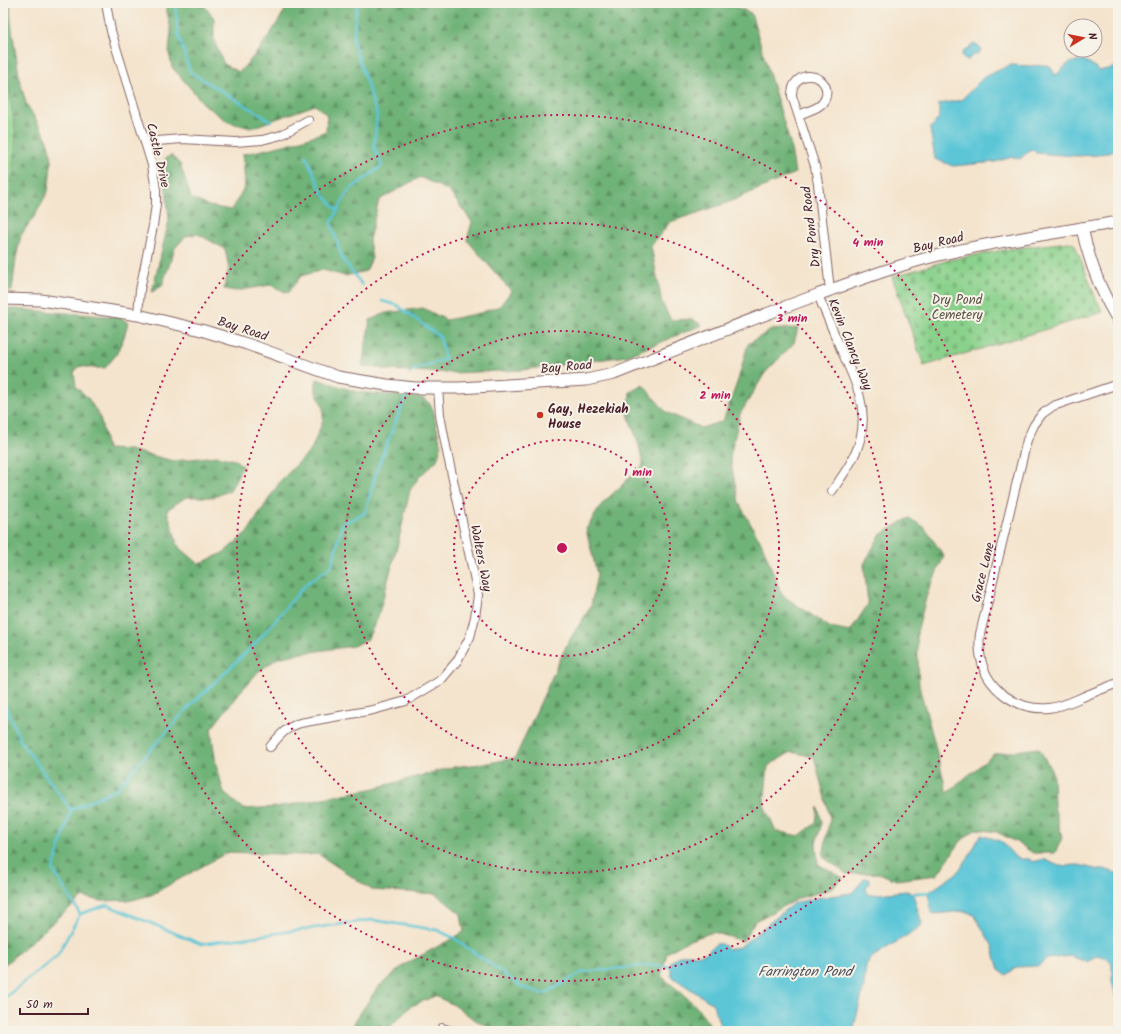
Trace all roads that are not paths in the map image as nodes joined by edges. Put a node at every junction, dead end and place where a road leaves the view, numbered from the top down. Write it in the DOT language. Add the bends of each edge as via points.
graph roads {
  1 [pos="106,3"];
  2 [pos="799,115"];
  3 [pos="308,120"];
  4 [pos="145,142"];
  5 [pos="1118,222"];
  6 [pos="1082,228"];
  7 [pos="830,290"];
  8 [pos="818,295"];
  9 [pos="3,299"];
  10 [pos="138,315"];
  11 [pos="1118,320"];
  12 [pos="1118,384"];
  13 [pos="438,388"];
  14 [pos="832,491"];
  15 [pos="1118,683"];
  16 [pos="270,747"];
  17 [pos="442,1028"];
  18 [pos="452,1031"];
  1 -- 4 [label="street, Castle Drive"];
  2 -- 2 [label="street, Dry Pond Road" via="792,96 794,85 801,77 808,75 821,80 825,86 824,100 817,108"];
  2 -- 7 [label="street, Dry Pond Road" via="815,166"];
  3 -- 4 [label="street" via="281,135 262,140"];
  4 -- 10 [label="street, Castle Drive" via="156,196"];
  5 -- 6 [label="main road, Bay Road"];
  6 -- 7 [label="main road, Bay Road" via="951,252"];
  6 -- 11 [label="main road" via="1094,273"];
  7 -- 8 [label="main road, Bay Road"];
  8 -- 13 [label="main road, Bay Road" via="614,374 586,380"];
  8 -- 14 [label="street, Kevin Clancy Way" via="858,390 863,414 857,450"];
  9 -- 10 [label="main road, Bay Road" via="41,300"];
  10 -- 13 [label="main road, Bay Road" via="202,330 338,377 387,385"];
  12 -- 15 [label="street, Grace Lane" via="1053,406 1042,414 1034,425 1027,440 979,646 980,658 989,680 1006,697 1027,707 1060,706"];
  13 -- 16 [label="street, Walters Way" via="446,452 478,595 476,617 470,637 457,661 441,680 406,701 373,710 300,723 289,727"];
  17 -- 18 [label="street"];
}
